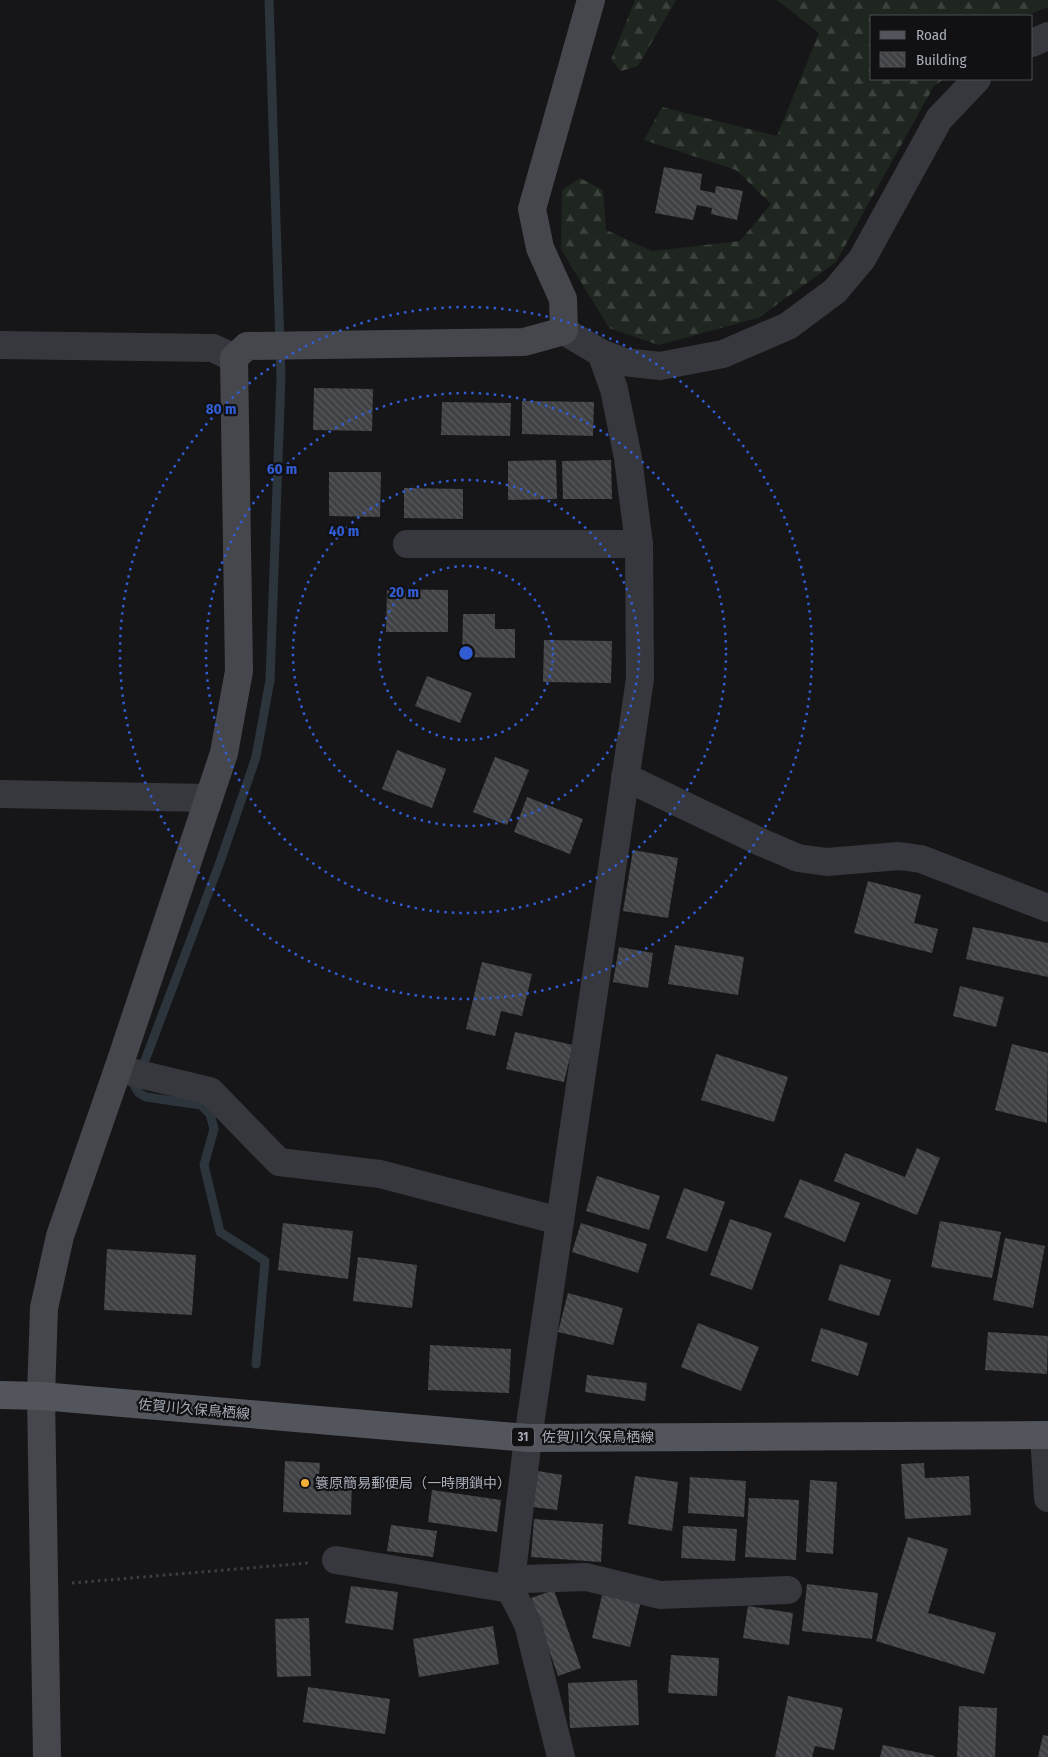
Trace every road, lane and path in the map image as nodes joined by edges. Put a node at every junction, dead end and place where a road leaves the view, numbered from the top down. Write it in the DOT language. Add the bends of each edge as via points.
graph roads {
  1 [pos="591,0"];
  2 [pos="1048,36"];
  3 [pos="1033,43"];
  4 [pos="976,80"];
  5 [pos="564,330"];
  6 [pos="0,345"];
  7 [pos="601,353"];
  8 [pos="234,358"];
  9 [pos="407,544"];
  10 [pos="639,544"];
  11 [pos="625,777"];
  12 [pos="0,794"];
  13 [pos="208,798"];
  14 [pos="1048,908"];
  15 [pos="118,1070"];
  16 [pos="560,1221"];
  17 [pos="0,1395"];
  18 [pos="41,1396"];
  19 [pos="1046,1436"];
  20 [pos="528,1438"];
  21 [pos="1048,1498"];
  22 [pos="336,1560"];
  23 [pos="44,1585"];
  24 [pos="510,1589"];
  25 [pos="788,1590"];
  26 [pos="47,1757"];
  27 [pos="560,1757"];
  1 -- 5 [label="street" via="532,209 540,248 563,298"];
  2 -- 3 [label="street"];
  4 -- 7 [label="street" via="939,119 862,259 835,291 788,326 723,354 660,366 624,362"];
  5 -- 7 [label="street"];
  5 -- 8 [label="street" via="524,342 246,346"];
  6 -- 8 [label="street" via="213,348"];
  7 -- 10 [label="street" via="614,389 628,458"];
  8 -- 13 [label="street" via="239,671 224,753"];
  9 -- 10 [label="street"];
  10 -- 11 [label="street" via="640,679"];
  11 -- 14 [label="street" via="798,858 827,862 899,856 921,859"];
  11 -- 16 [label="street"];
  12 -- 13 [label="street"];
  13 -- 15 [label="street"];
  15 -- 16 [label="street" via="210,1091 279,1162 380,1174"];
  15 -- 18 [label="street" via="60,1236 44,1308"];
  16 -- 20 [label="street"];
  17 -- 18 [label="main road, 佐賀川久保鳥栖線 / 31"];
  18 -- 20 [label="main road, 佐賀川久保鳥栖線 / 31"];
  18 -- 23 [label="street"];
  19 -- 20 [label="main road, 佐賀川久保鳥栖線 / 31"];
  19 -- 21 [label="street"];
  20 -- 24 [label="street"];
  22 -- 23 [label="path"];
  22 -- 24 [label="street"];
  23 -- 26 [label="street"];
  24 -- 25 [label="street" via="524,1579 586,1577 660,1594"];
  24 -- 27 [label="street" via="528,1624"];
}
